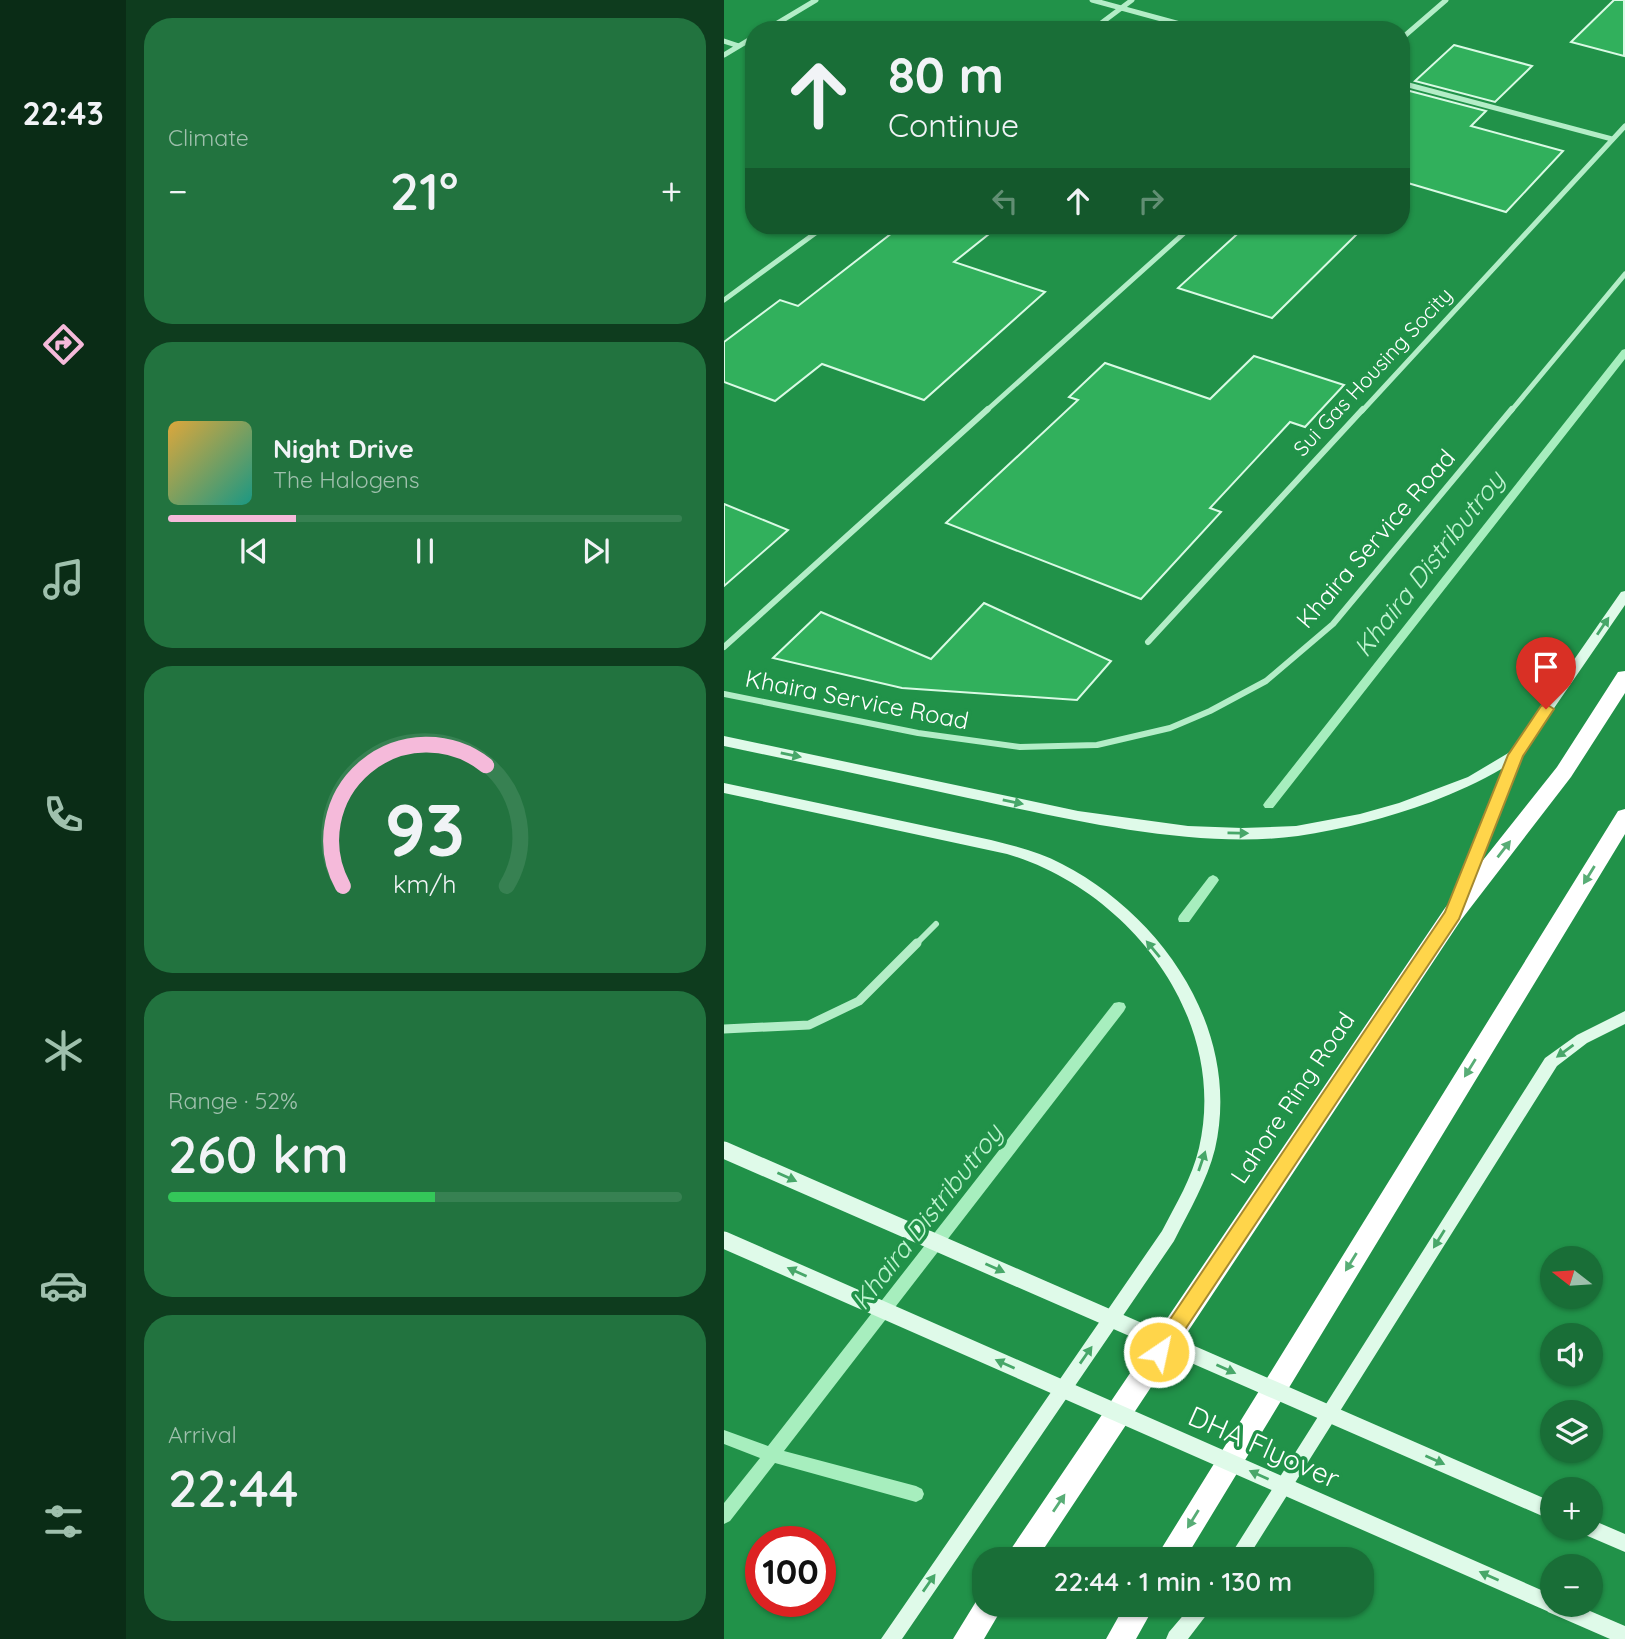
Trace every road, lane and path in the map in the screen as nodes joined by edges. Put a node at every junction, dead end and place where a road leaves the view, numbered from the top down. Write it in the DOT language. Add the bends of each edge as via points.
graph roads {
  1 [pos="816,0"];
  2 [pos="1092,0"];
  3 [pos="1132,0"];
  4 [pos="1446,0"];
  5 [pos="1121,8"];
  6 [pos="781,21"];
  7 [pos="1104,21"];
  8 [pos="1169,21"];
  9 [pos="1410,31"];
  10 [pos="724,41"];
  11 [pos="745,42"];
  12 [pos="739,46"];
  13 [pos="724,55"];
  14 [pos="1410,85"];
  15 [pos="1625,126"];
  16 [pos="1612,139"];
  17 [pos="814,235"];
  18 [pos="1182,235"];
  19 [pos="1625,274"];
  20 [pos="724,300"];
  21 [pos="1625,595"];
  22 [pos="1148,642"];
  23 [pos="724,647"];
  24 [pos="1625,677"];
  25 [pos="724,694"];
  26 [pos="724,741"];
  27 [pos="1515,755"];
  28 [pos="724,788"];
  29 [pos="1625,816"];
  30 [pos="1453,914"];
  31 [pos="936,924"];
  32 [pos="1625,1017"];
  33 [pos="724,1029"];
  34 [pos="724,1150"];
  35 [pos="724,1240"];
  36 [pos="1540,1506"];
  37 [pos="1603,1533"];
  38 [pos="1625,1542"];
  39 [pos="1029,1547"];
  40 [pos="1175,1547"];
  41 [pos="1245,1547"];
  42 [pos="1540,1598"];
  43 [pos="982,1617"];
  44 [pos="1134,1617"];
  45 [pos="1194,1617"];
  46 [pos="1583,1617"];
  47 [pos="1625,1636"];
  48 [pos="891,1639"];
  49 [pos="967,1639"];
  50 [pos="1120,1639"];
  51 [pos="1176,1639"];
  1 -- 6 [label="street"];
  2 -- 5 [label="street"];
  3 -- 5 [label="street"];
  4 -- 9 [label="street"];
  5 -- 7 [label="street"];
  5 -- 8 [label="street"];
  10 -- 12 [label="street"];
  11 -- 12 [label="street"];
  12 -- 13 [label="street"];
  14 -- 16 [label="street"];
  15 -- 16 [label="street, Sui Gas Housing Socity"];
  16 -- 22 [label="street, Sui Gas Housing Socity"];
  17 -- 20 [label="street"];
  18 -- 23 [label="street"];
  19 -- 25 [label="street, Khaira Service Road" via="1333,624 1266,681 1210,711 1170,728 1097,745 1020,747 918,733"];
  27 -- 21 [label="main road, one-way"];
  30 -- 24 [label="highway, Lahore Ring Road, one-way" via="1563,772"];
  26 -- 27 [label="main road, one-way" via="1078,816 1242,833 1296,831 1403,807 1473,780"];
  27 -- 30 [label="main road"];
  48 -- 28 [label="main road, one-way" via="1168,1236 1193,1189 1207,1147 1212,1094 1201,1029 1181,984 1126,917 1053,865 993,846"];
  29 -- 40 [label="highway, one-way"];
  39 -- 30 [label="highway, Lahore Ring Road, one-way"];
  31 -- 33 [label="street" via="859,1001 809,1025"];
  32 -- 41 [label="main road, one-way" via="1582,1039 1551,1062"];
  34 -- 36 [label="main road, one-way, bridge"];
  42 -- 35 [label="main road, DHA Flyover, one-way, bridge"];
  37 -- 38 [label="main road"];
  43 -- 49 [label="highway"];
  44 -- 50 [label="highway"];
  45 -- 51 [label="main road"];
  46 -- 47 [label="main road, DHA Flyover"];
}
